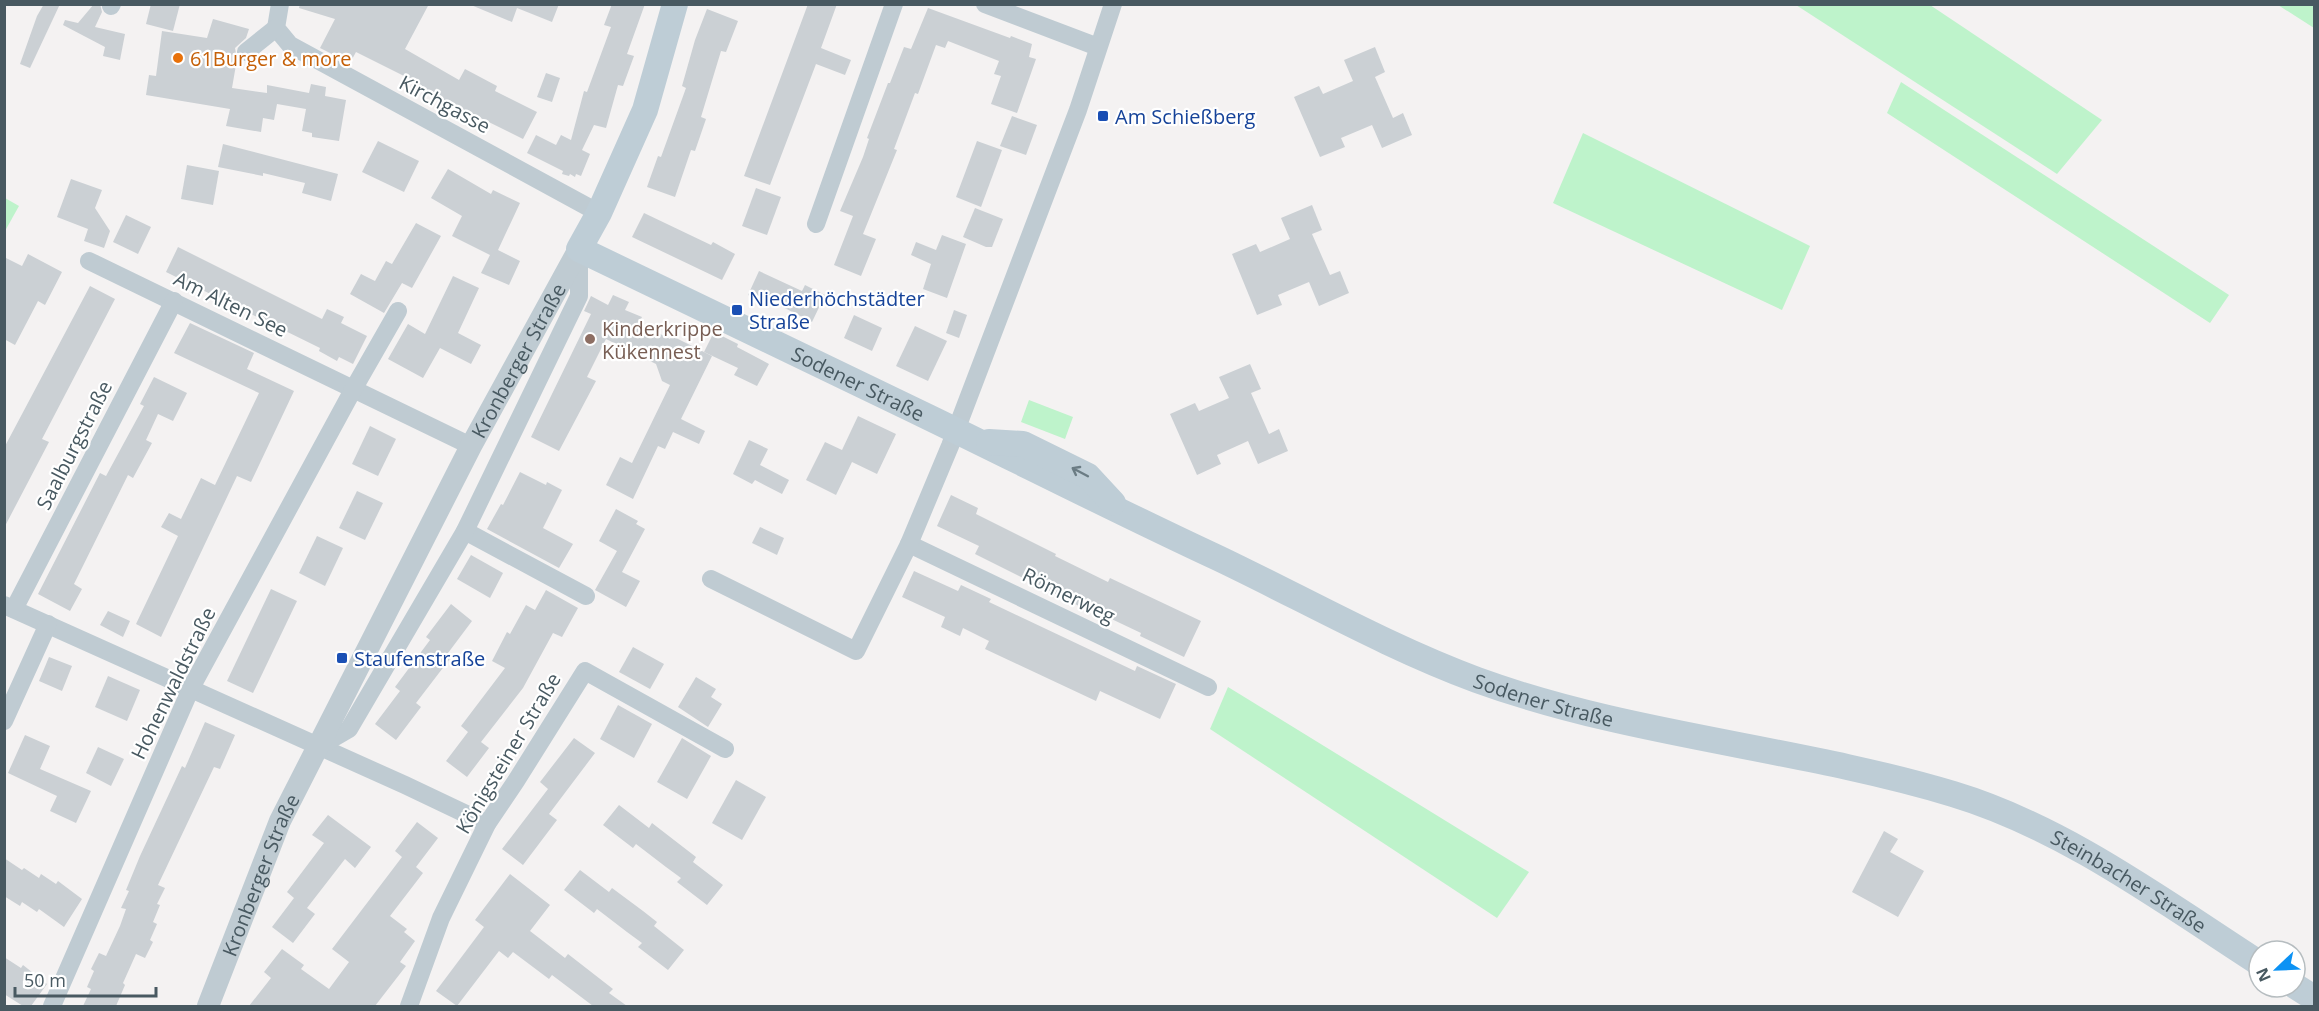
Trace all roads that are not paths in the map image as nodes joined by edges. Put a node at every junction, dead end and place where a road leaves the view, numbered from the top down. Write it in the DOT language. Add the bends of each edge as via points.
graph roads {
  1 [pos="280,4"];
  2 [pos="675,4"];
  3 [pos="894,4"];
  4 [pos="985,4"];
  5 [pos="1113,4"];
  6 [pos="276,28"];
  7 [pos="1098,47"];
  8 [pos="246,52"];
  9 [pos="599,213"];
  10 [pos="816,224"];
  11 [pos="579,249"];
  12 [pos="89,261"];
  13 [pos="174,301"];
  14 [pos="398,311"];
  15 [pos="354,388"];
  16 [pos="966,436"];
  17 [pos="471,446"];
  18 [pos="465,531"];
  19 [pos="909,544"];
  20 [pos="711,579"];
  21 [pos="585,596"];
  22 [pos="9,607"];
  23 [pos="48,624"];
  24 [pos="1208,687"];
  25 [pos="191,688"];
  26 [pos="4,721"];
  27 [pos="318,747"];
  28 [pos="725,749"];
  29 [pos="1994,808"];
  30 [pos="487,824"];
  31 [pos="2247,955"];
  32 [pos="52,1006"];
  33 [pos="208,1006"];
  34 [pos="409,1006"];
  1 -- 6 [label="street"];
  2 -- 9 [label="main road" via="645,110"];
  3 -- 10 [label="street"];
  4 -- 7 [label="street"];
  5 -- 7 [label="street"];
  6 -- 8 [label="street"];
  6 -- 9 [label="street, Kirchgasse" via="290,45"];
  7 -- 16 [label="street"];
  9 -- 11 [label="main road"];
  11 -- 16 [label="main road, Sodener Straße"];
  11 -- 17 [label="street, Kronberger Straße"];
  11 -- 18 [label="street, Kronberger Straße" via="579,296"];
  12 -- 13 [label="street, Am Alten See"];
  13 -- 15 [label="street, Am Alten See"];
  13 -- 22 [label="street, Saalburgstraße"];
  14 -- 15 [label="street"];
  15 -- 17 [label="street, Am Alten See"];
  15 -- 25 [label="street, Hohenwaldstraße"];
  16 -- 19 [label="street"];
  16 -- 29 [label="main road, Sodener Straße" via="1474,679 1523,696 1890,778"];
  17 -- 27 [label="street, Kronberger Straße"];
  18 -- 21 [label="street"];
  18 -- 27 [label="street, Kronberger Straße" via="349,729"];
  19 -- 20 [label="street" via="856,651"];
  19 -- 24 [label="street, Römerweg"];
  22 -- 23 [label="street"];
  23 -- 25 [label="street"];
  23 -- 26 [label="street"];
  25 -- 27 [label="street"];
  25 -- 32 [label="street, Hohenwaldstraße"];
  27 -- 30 [label="street"];
  27 -- 33 [label="street, Kronberger Straße" via="280,821"];
  28 -- 30 [label="street, Königsteiner Straße" via="585,671"];
  29 -- 31 [label="main road, Steinbacher Straße" via="2086,855"];
  30 -- 34 [label="street, Königsteiner Straße" via="441,918"];
}
